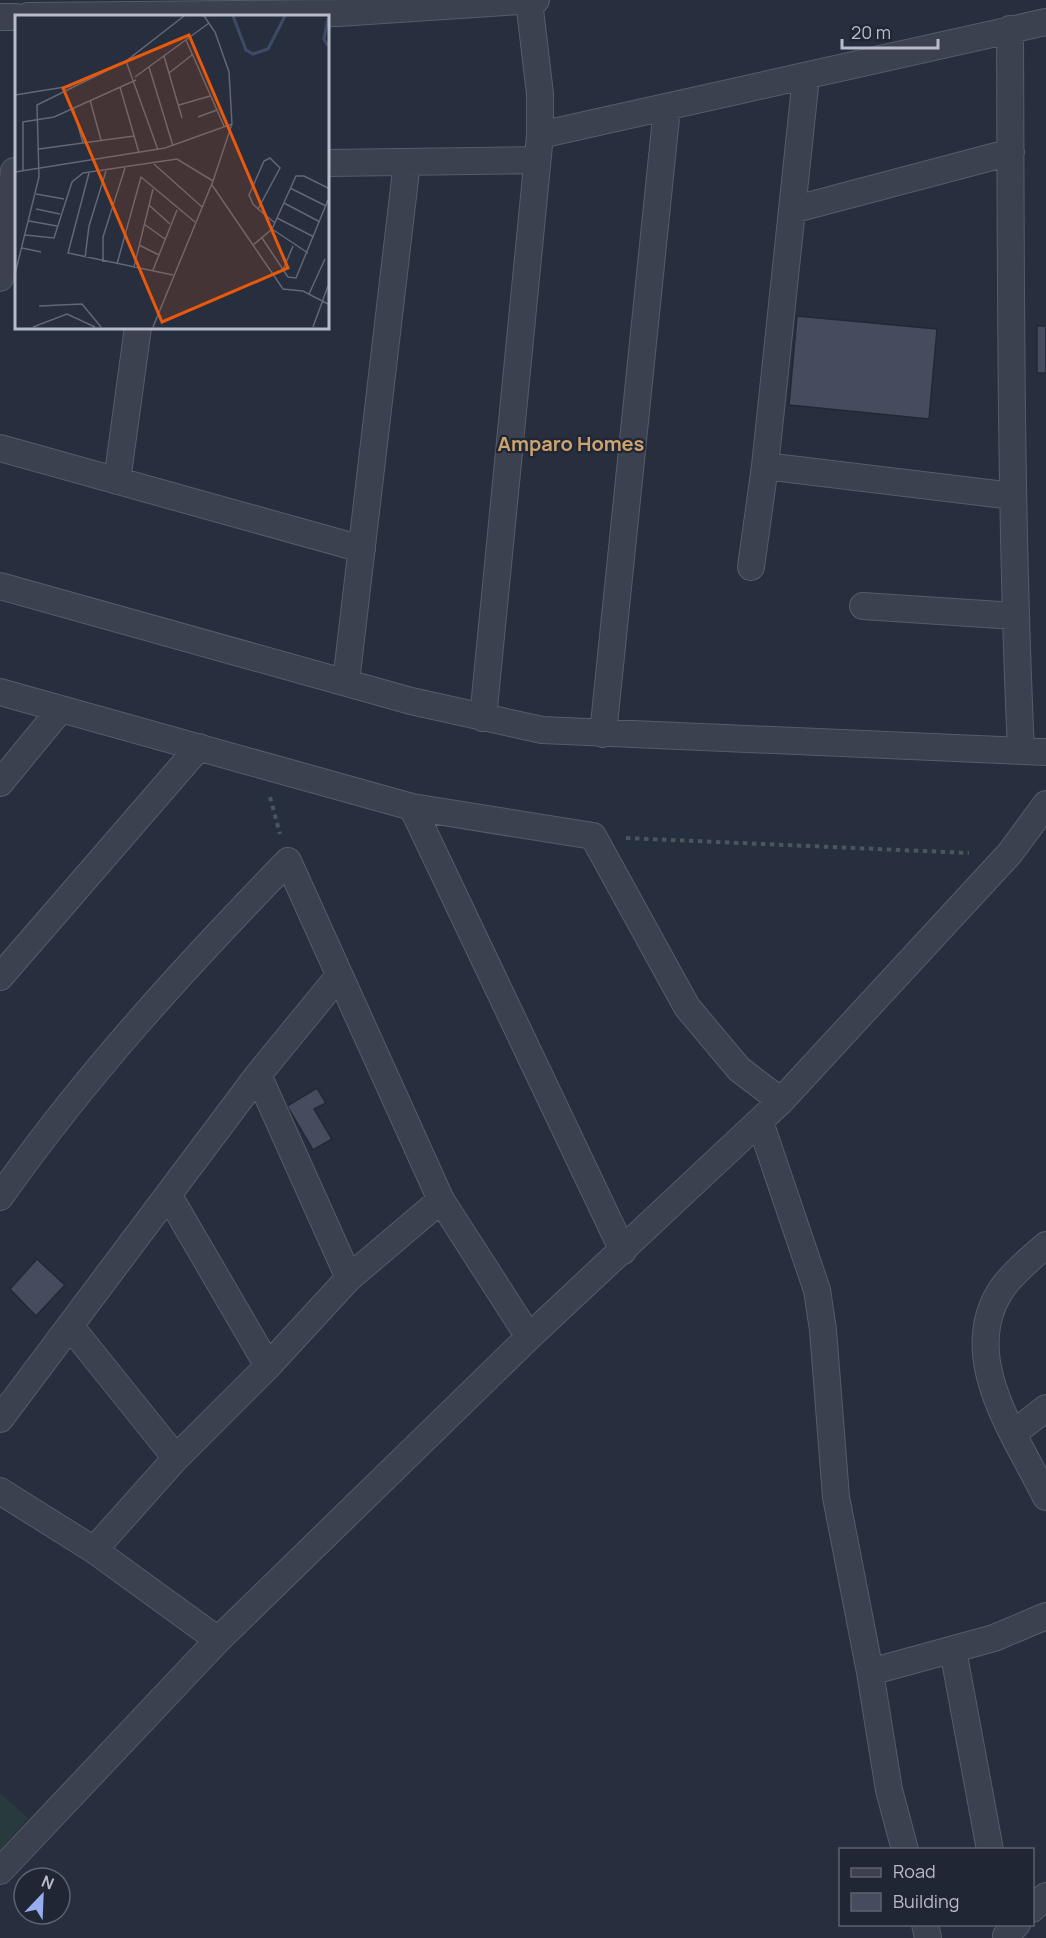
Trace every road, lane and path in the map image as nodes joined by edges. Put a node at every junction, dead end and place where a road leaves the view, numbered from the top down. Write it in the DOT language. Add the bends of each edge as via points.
graph roads {
  1 [pos="48,0"];
  2 [pos="532,1"];
  3 [pos="74,15"];
  4 [pos="1046,22"];
  5 [pos="1010,28"];
  6 [pos="806,77"];
  7 [pos="667,108"];
  8 [pos="540,135"];
  9 [pos="1011,152"];
  10 [pos="537,160"];
  11 [pos="406,162"];
  12 [pos="328,163"];
  13 [pos="10,171"];
  14 [pos="792,210"];
  15 [pos="0,278"];
  16 [pos="138,328"];
  17 [pos="0,448"];
  18 [pos="765,466"];
  19 [pos="117,481"];
  20 [pos="1013,496"];
  21 [pos="362,549"];
  22 [pos="751,567"];
  23 [pos="0,586"];
  24 [pos="863,606"];
  25 [pos="1015,616"];
  26 [pos="346,682"];
  27 [pos="0,692"];
  28 [pos="60,710"];
  29 [pos="483,718"];
  30 [pos="603,734"];
  31 [pos="199,747"];
  32 [pos="1033,751"];
  33 [pos="261,765"];
  34 [pos="0,783"];
  35 [pos="1046,804"];
  36 [pos="412,807"];
  37 [pos="593,836"];
  38 [pos="1010,853"];
  39 [pos="288,861"];
  40 [pos="0,977"];
  41 [pos="338,977"];
  42 [pos="258,1075"];
  43 [pos="781,1101"];
  44 [pos="760,1122"];
  45 [pos="169,1196"];
  46 [pos="0,1197"];
  47 [pos="441,1200"];
  48 [pos="1046,1245"];
  49 [pos="623,1251"];
  50 [pos="349,1278"];
  51 [pos="70,1326"];
  52 [pos="529,1338"];
  53 [pos="268,1366"];
  54 [pos="1046,1408"];
  55 [pos="0,1419"];
  56 [pos="1014,1433"];
  57 [pos="176,1458"];
  58 [pos="0,1491"];
  59 [pos="1046,1497"];
  60 [pos="94,1550"];
  61 [pos="1046,1616"];
  62 [pos="218,1640"];
  63 [pos="953,1650"];
  64 [pos="870,1672"];
  65 [pos="904,1848"];
  66 [pos="990,1848"];
  67 [pos="0,1871"];
  68 [pos="1046,1896"];
  69 [pos="1034,1907"];
  1 -- 3 [label="street"];
  2 -- 3 [label="street" via="338,13"];
  2 -- 8 [label="street"];
  4 -- 5 [label="street"];
  5 -- 6 [label="street"];
  5 -- 9 [label="street"];
  6 -- 7 [label="street"];
  6 -- 14 [label="street"];
  7 -- 8 [label="street"];
  7 -- 30 [label="street"];
  8 -- 10 [label="street"];
  9 -- 14 [label="street"];
  9 -- 20 [label="street"];
  10 -- 11 [label="street"];
  10 -- 29 [label="street"];
  11 -- 12 [label="street"];
  11 -- 21 [label="street"];
  13 -- 15 [label="street"];
  14 -- 18 [label="street"];
  16 -- 19 [label="street"];
  17 -- 19 [label="street"];
  18 -- 20 [label="street"];
  18 -- 22 [label="street"];
  19 -- 21 [label="street"];
  20 -- 25 [label="street"];
  21 -- 26 [label="street"];
  23 -- 26 [label="street"];
  24 -- 25 [label="street"];
  25 -- 32 [label="street"];
  26 -- 29 [label="street"];
  27 -- 28 [label="street"];
  28 -- 31 [label="street"];
  28 -- 34 [label="street"];
  29 -- 30 [label="street" via="542,730"];
  30 -- 32 [label="street"];
  31 -- 33 [label="street"];
  31 -- 40 [label="street"];
  33 -- 36 [label="street"];
  33 -- 39 [label="path"];
  35 -- 38 [label="street"];
  36 -- 37 [label="street"];
  36 -- 49 [label="street"];
  37 -- 38 [label="path" via="938,854"];
  37 -- 43 [label="street" via="687,1007 740,1069"];
  38 -- 43 [label="street"];
  39 -- 41 [label="street"];
  39 -- 46 [label="street" via="180,972 44,1135"];
  41 -- 42 [label="street"];
  41 -- 47 [label="street"];
  42 -- 45 [label="street"];
  42 -- 50 [label="street"];
  43 -- 44 [label="street"];
  44 -- 49 [label="street"];
  44 -- 64 [label="street" via="817,1290 836,1497"];
  45 -- 51 [label="street"];
  45 -- 53 [label="street"];
  47 -- 50 [label="street"];
  47 -- 52 [label="street"];
  48 -- 56 [label="street" via="1003,1287 985,1332 990,1380"];
  49 -- 52 [label="street"];
  50 -- 53 [label="street"];
  51 -- 55 [label="street"];
  51 -- 57 [label="street"];
  52 -- 62 [label="street"];
  53 -- 57 [label="street"];
  54 -- 56 [label="street"];
  56 -- 59 [label="street"];
  57 -- 60 [label="street"];
  58 -- 60 [label="street"];
  60 -- 62 [label="street"];
  61 -- 63 [label="street"];
  62 -- 67 [label="street"];
  63 -- 64 [label="street"];
  63 -- 66 [label="street"];
  64 -- 65 [label="street" via="889,1790"];
  68 -- 69 [label="street"];
}
